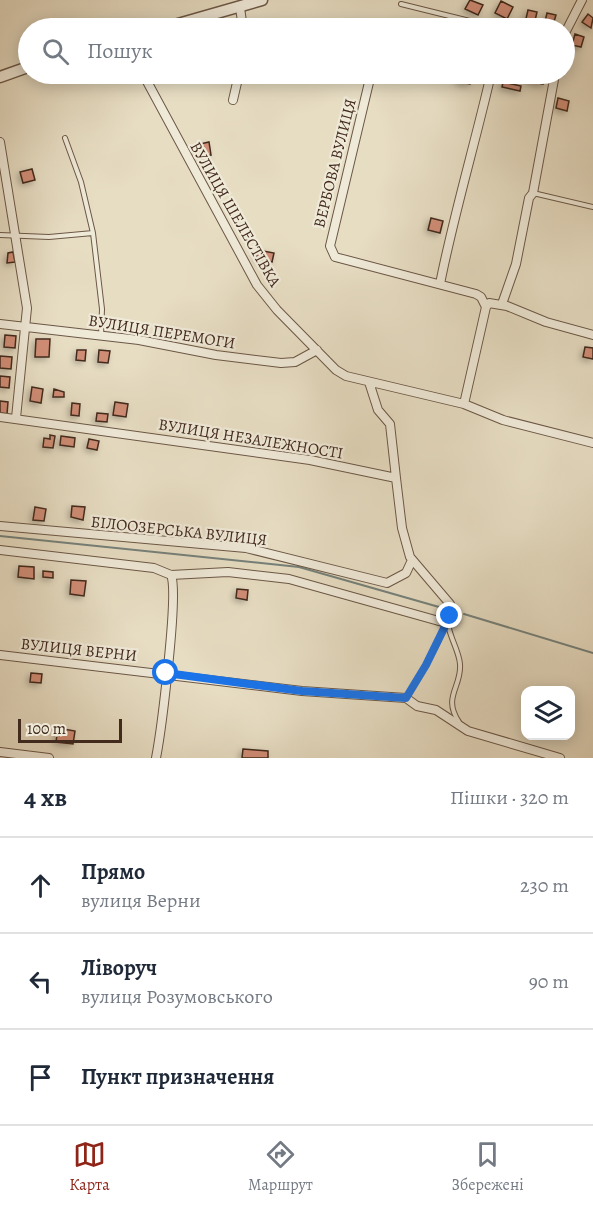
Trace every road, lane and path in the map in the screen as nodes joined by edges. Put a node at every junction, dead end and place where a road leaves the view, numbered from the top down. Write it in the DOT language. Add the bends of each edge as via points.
graph roads {
  1 [pos="262,0"];
  2 [pos="582,0"];
  3 [pos="401,4"];
  4 [pos="240,8"];
  5 [pos="202,18"];
  6 [pos="242,18"];
  7 [pos="458,18"];
  8 [pos="573,18"];
  9 [pos="18,71"];
  10 [pos="0,77"];
  11 [pos="148,84"];
  12 [pos="237,84"];
  13 [pos="369,84"];
  14 [pos="489,84"];
  15 [pos="553,84"];
  16 [pos="233,100"];
  17 [pos="65,138"];
  18 [pos="0,142"];
  19 [pos="533,193"];
  20 [pos="593,207"];
  21 [pos="93,233"];
  22 [pos="0,234"];
  23 [pos="15,234"];
  24 [pos="440,284"];
  25 [pos="502,304"];
  26 [pos="486,307"];
  27 [pos="0,324"];
  28 [pos="26,326"];
  29 [pos="593,335"];
  30 [pos="101,336"];
  31 [pos="317,350"];
  32 [pos="369,382"];
  33 [pos="464,404"];
  34 [pos="0,417"];
  35 [pos="16,418"];
  36 [pos="593,443"];
  37 [pos="396,478"];
  38 [pos="0,526"];
  39 [pos="0,550"];
  40 [pos="412,560"];
  41 [pos="171,575"];
  42 [pos="450,604"];
  43 [pos="448,620"];
  44 [pos="0,656"];
  45 [pos="166,673"];
  46 [pos="406,698"];
  47 [pos="462,728"];
  48 [pos="0,752"];
  49 [pos="49,758"];
  50 [pos="156,758"];
  51 [pos="560,758"];
  1 -- 4 [label="street"];
  2 -- 8 [label="street"];
  3 -- 7 [label="lane"];
  4 -- 5 [label="street"];
  4 -- 6 [label="street"];
  9 -- 10 [label="street"];
  11 -- 31 [label="street, ВУЛИЦЯ ШЕЛЕСТІВКА" via="256,285"];
  12 -- 16 [label="street"];
  13 -- 24 [label="street, ВЕРБОВА ВУЛИЦЯ" via="331,252 340,260"];
  14 -- 24 [label="street"];
  15 -- 19 [label="street"];
  17 -- 21 [label="lane"];
  18 -- 23 [label="street"];
  19 -- 20 [label="lane"];
  19 -- 25 [label="street"];
  21 -- 23 [label="lane" via="49,237"];
  21 -- 30 [label="lane" via="102,309"];
  22 -- 23 [label="lane"];
  23 -- 28 [label="street" via="27,308"];
  24 -- 26 [label="street, ВЕРБОВА ВУЛИЦЯ" via="481,297"];
  25 -- 26 [label="street" via="489,303"];
  25 -- 29 [label="street"];
  26 -- 33 [label="street"];
  27 -- 28 [label="street, ВУЛИЦЯ ПЕРЕМОГИ"];
  28 -- 30 [label="street, ВУЛИЦЯ ПЕРЕМОГИ"];
  28 -- 35 [label="street"];
  30 -- 31 [label="street, ВУЛИЦЯ ПЕРЕМОГИ" via="281,363 295,362"];
  31 -- 32 [label="street, ВУЛИЦЯ ШЕЛЕСТІВКА" via="336,370"];
  32 -- 33 [label="street, ВУЛИЦЯ ШЕЛЕСТІВКА"];
  32 -- 37 [label="street" via="378,410 390,424"];
  33 -- 36 [label="street, ВУЛИЦЯ ШЕЛЕСТІВКА" via="503,420"];
  34 -- 35 [label="street, ВУЛИЦЯ НЕЗАЛЕЖНОСТІ"];
  35 -- 37 [label="street, ВУЛИЦЯ НЕЗАЛЕЖНОСТІ" via="310,459"];
  37 -- 40 [label="street" via="402,528"];
  38 -- 40 [label="street, БІЛООЗЕРСЬКА ВУЛИЦЯ" via="246,548 387,583 406,573"];
  39 -- 41 [label="street" via="154,568"];
  40 -- 42 [label="street"];
  41 -- 43 [label="street" via="228,572 289,579"];
  41 -- 45 [label="street" via="174,580"];
  42 -- 43 [label="lane"];
  43 -- 46 [label="lane"];
  43 -- 47 [label="lane" via="460,666 452,709"];
  44 -- 45 [label="street, ВУЛИЦЯ ВЕРНИ"];
  45 -- 46 [label="street, ВУЛИЦЯ ВЕРНИ" via="302,691"];
  45 -- 50 [label="street"];
  46 -- 47 [label="street, ВУЛИЦЯ ВЕРНИ" via="417,706 436,710"];
  47 -- 51 [label="street, ВУЛИЦЯ ВЕРНИ"];
  48 -- 49 [label="street"];
}
